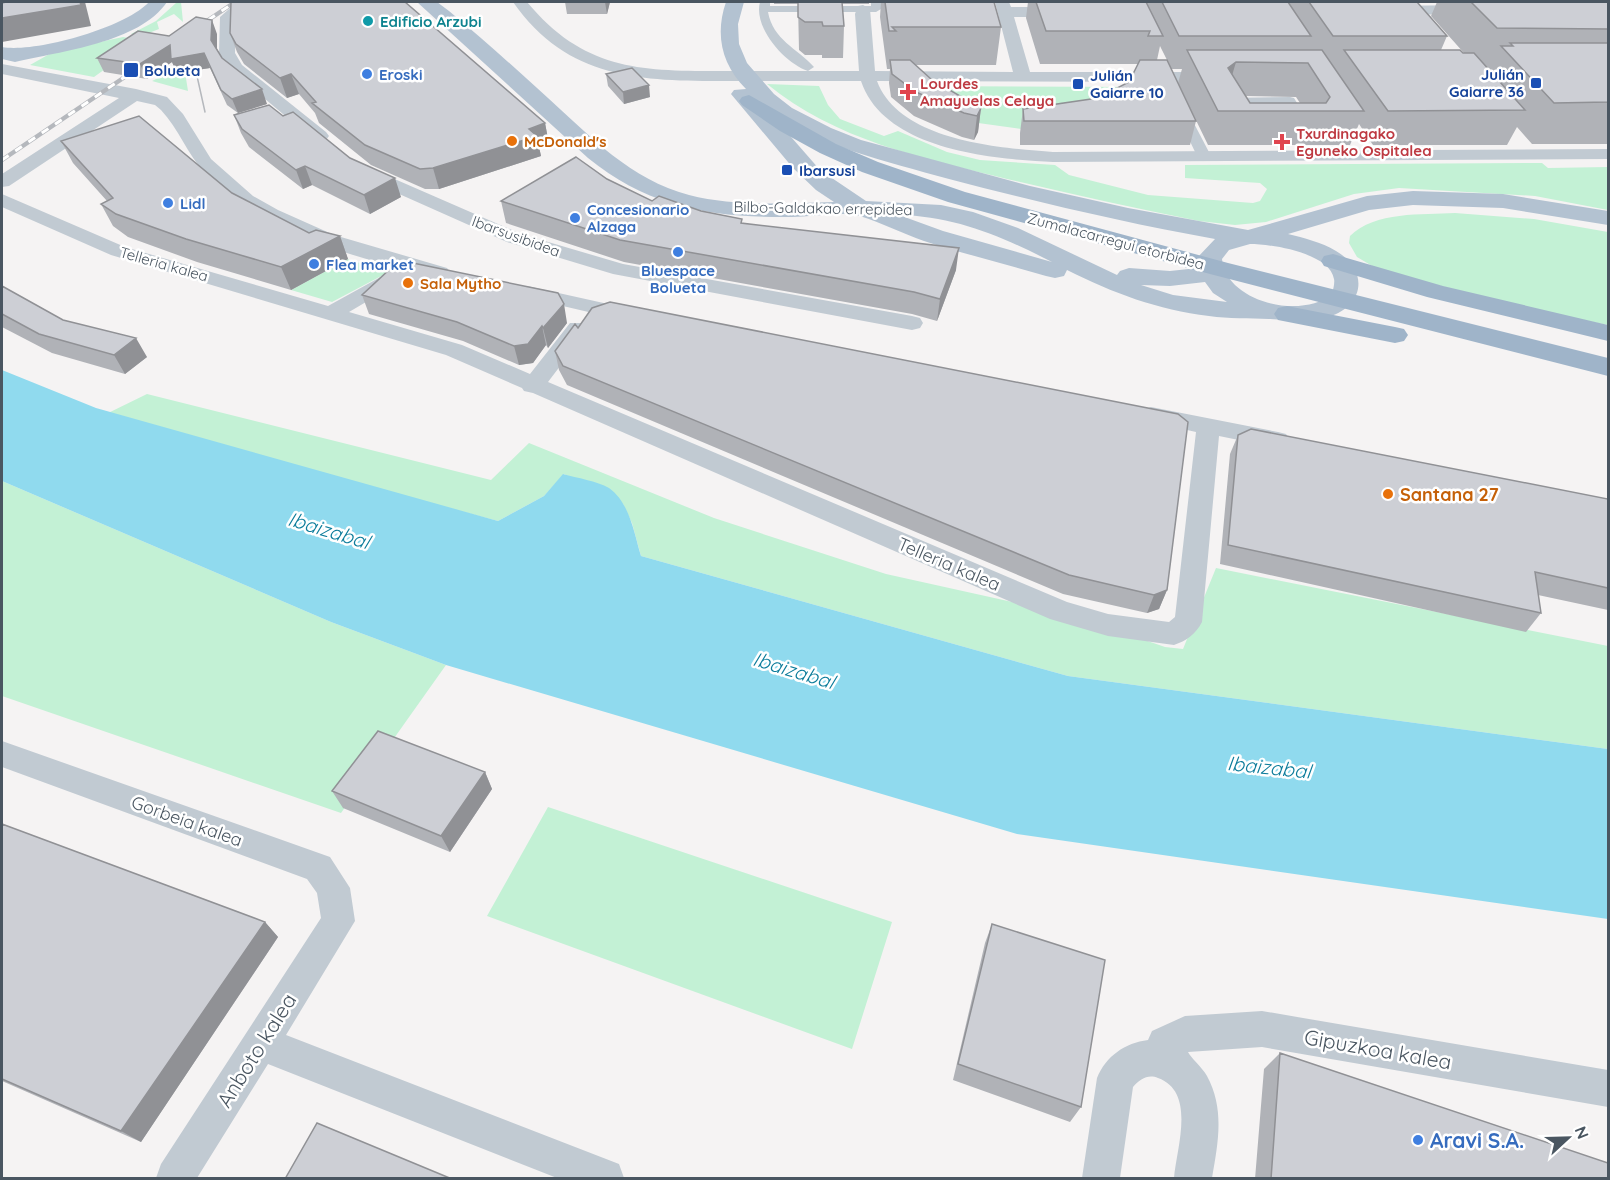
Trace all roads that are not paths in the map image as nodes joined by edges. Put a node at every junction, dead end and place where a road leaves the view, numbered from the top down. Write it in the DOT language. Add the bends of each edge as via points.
graph roads {
  1 [pos="158,2"];
  2 [pos="426,2"];
  3 [pos="520,2"];
  4 [pos="718,2"];
  5 [pos="735,2"];
  6 [pos="248,5"];
  7 [pos="764,5"];
  8 [pos="869,5"];
  9 [pos="1004,7"];
  10 [pos="1487,9"];
  11 [pos="1406,10"];
  12 [pos="1372,11"];
  13 [pos="1082,12"];
  14 [pos="1417,24"];
  15 [pos="6,59"];
  16 [pos="804,72"];
  17 [pos="868,77"];
  18 [pos="1023,77"];
  19 [pos="1237,77"];
  20 [pos="1167,80"];
  21 [pos="136,94"];
  22 [pos="749,101"];
  23 [pos="1226,102"];
  24 [pos="824,134"];
  25 [pos="1357,139"];
  26 [pos="1515,139"];
  27 [pos="336,149"];
  28 [pos="1608,154"];
  29 [pos="1368,155"];
  30 [pos="1528,155"];
  31 [pos="1204,156"];
  32 [pos="355,164"];
  33 [pos="2,182"];
  34 [pos="2,200"];
  35 [pos="1608,218"];
  36 [pos="1608,227"];
  37 [pos="1244,238"];
  38 [pos="1067,258"];
  39 [pos="1333,262"];
  40 [pos="415,266"];
  41 [pos="1210,273"];
  42 [pos="460,276"];
  43 [pos="1302,284"];
  44 [pos="504,287"];
  45 [pos="1161,300"];
  46 [pos="593,308"];
  47 [pos="332,313"];
  48 [pos="1290,313"];
  49 [pos="650,319"];
  50 [pos="912,323"];
  51 [pos="1608,333"];
  52 [pos="1608,353"];
  53 [pos="1608,367"];
  54 [pos="532,386"];
  55 [pos="1608,387"];
  56 [pos="1127,411"];
  57 [pos="1208,426"];
  58 [pos="1302,444"];
  59 [pos="2,754"];
  60 [pos="338,921"];
  61 [pos="261,1043"];
  62 [pos="1161,1060"];
  63 [pos="1608,1089"];
  64 [pos="175,1179"];
  65 [pos="605,1179"];
  66 [pos="1101,1179"];
  67 [pos="1193,1179"];
  1 -- 15 [label="main road" via="149,13 118,28"];
  2 -- 38 [label="main road, Bilbo-Galdakao errepidea" via="606,162 663,195 734,208 887,207 939,211 1013,232"];
  3 -- 16 [label="street" via="552,36 604,66 630,74 694,78"];
  4 -- 22 [label="main road, Zumalacarregui etorbidea" via="710,36 716,60 725,76"];
  5 -- 24 [label="main road, Zumalacarregui etorbidea" via="728,18 728,39 743,73 765,96"];
  6 -- 27 [label="street" via="228,17 227,53 236,68"];
  7 -- 8 [label="street"];
  7 -- 16 [label="street" via="765,26"];
  8 -- 17 [label="street"];
  9 -- 13 [label="street"];
  9 -- 18 [label="street"];
  10 -- 11 [label="street"];
  11 -- 12 [label="street"];
  11 -- 14 [label="street"];
  15 -- 21 [label="street"];
  16 -- 17 [label="street"];
  17 -- 18 [label="street"];
  17 -- 31 [label="street" via="873,91 892,114 918,130 959,145 1014,155"];
  18 -- 20 [label="street"];
  19 -- 20 [label="street"];
  20 -- 31 [label="street"];
  21 -- 33 [label="street"];
  21 -- 40 [label="street" via="171,108 196,151 219,176 274,218"];
  22 -- 43 [label="highway, Zumalacarregui etorbidea" via="828,150 885,174 944,193"];
  22 -- 45 [label="main road" via="793,156 852,204 1095,284"];
  23 -- 23 [label="street" via="1290,101 1309,132 1243,132"];
  24 -- 37 [label="main road" via="1076,204"];
  24 -- 43 [label="highway, Zumalacarregui etorbidea" via="868,154 972,189"];
  25 -- 29 [label="street"];
  26 -- 30 [label="street"];
  28 -- 30 [label="street"];
  29 -- 30 [label="street"];
  29 -- 31 [label="street"];
  32 -- 50 [label="street, Ibarsusibidea" via="398,188 514,238 620,270"];
  34 -- 47 [label="street, Telleria kalea" via="118,251"];
  35 -- 37 [label="main road" via="1503,201 1413,198 1367,203"];
  36 -- 39 [label="main road" via="1508,211 1412,209 1353,220 1336,231"];
  37 -- 39 [label="main road" via="1292,241"];
  37 -- 41 [label="main road" via="1214,251"];
  38 -- 41 [label="main road, Bilbo-Galdakao errepidea" via="1120,275 1152,280"];
  38 -- 45 [label="main road, Bilbo-Galdakao errepidea" via="1118,285"];
  39 -- 48 [label="main road" via="1347,282 1345,296 1331,308"];
  39 -- 51 [label="highway" via="1436,292"];
  40 -- 42 [label="street"];
  40 -- 47 [label="street"];
  41 -- 48 [label="main road" via="1231,296"];
  43 -- 52 [label="highway, Zumalacarregui etorbidea"];
  43 -- 53 [label="highway, Zumalacarregui etorbidea"];
  44 -- 46 [label="street"];
  45 -- 48 [label="main road, Bilbo-Galdakao errepidea"];
  46 -- 49 [label="street"];
  46 -- 54 [label="street"];
  47 -- 54 [label="street, Telleria kalea" via="454,350"];
  48 -- 55 [label="highway"];
  54 -- 57 [label="street, Telleria kalea" via="1060,611 1108,625 1173,634 1188,622"];
  56 -- 57 [label="street"];
  57 -- 58 [label="street"];
  59 -- 60 [label="street, Gorbeia kalea" via="318,868 333,888"];
  60 -- 61 [label="street, Anboto kalea"];
  61 -- 64 [label="street, Anboto kalea"];
  61 -- 65 [label="street"];
  62 -- 63 [label="street, Gipuzkoa kalea" via="1165,1044 1185,1034 1262,1029"];
  62 -- 66 [label="street" via="1148,1057 1132,1061 1116,1078"];
  62 -- 67 [label="street" via="1188,1079 1200,1106"];
}
